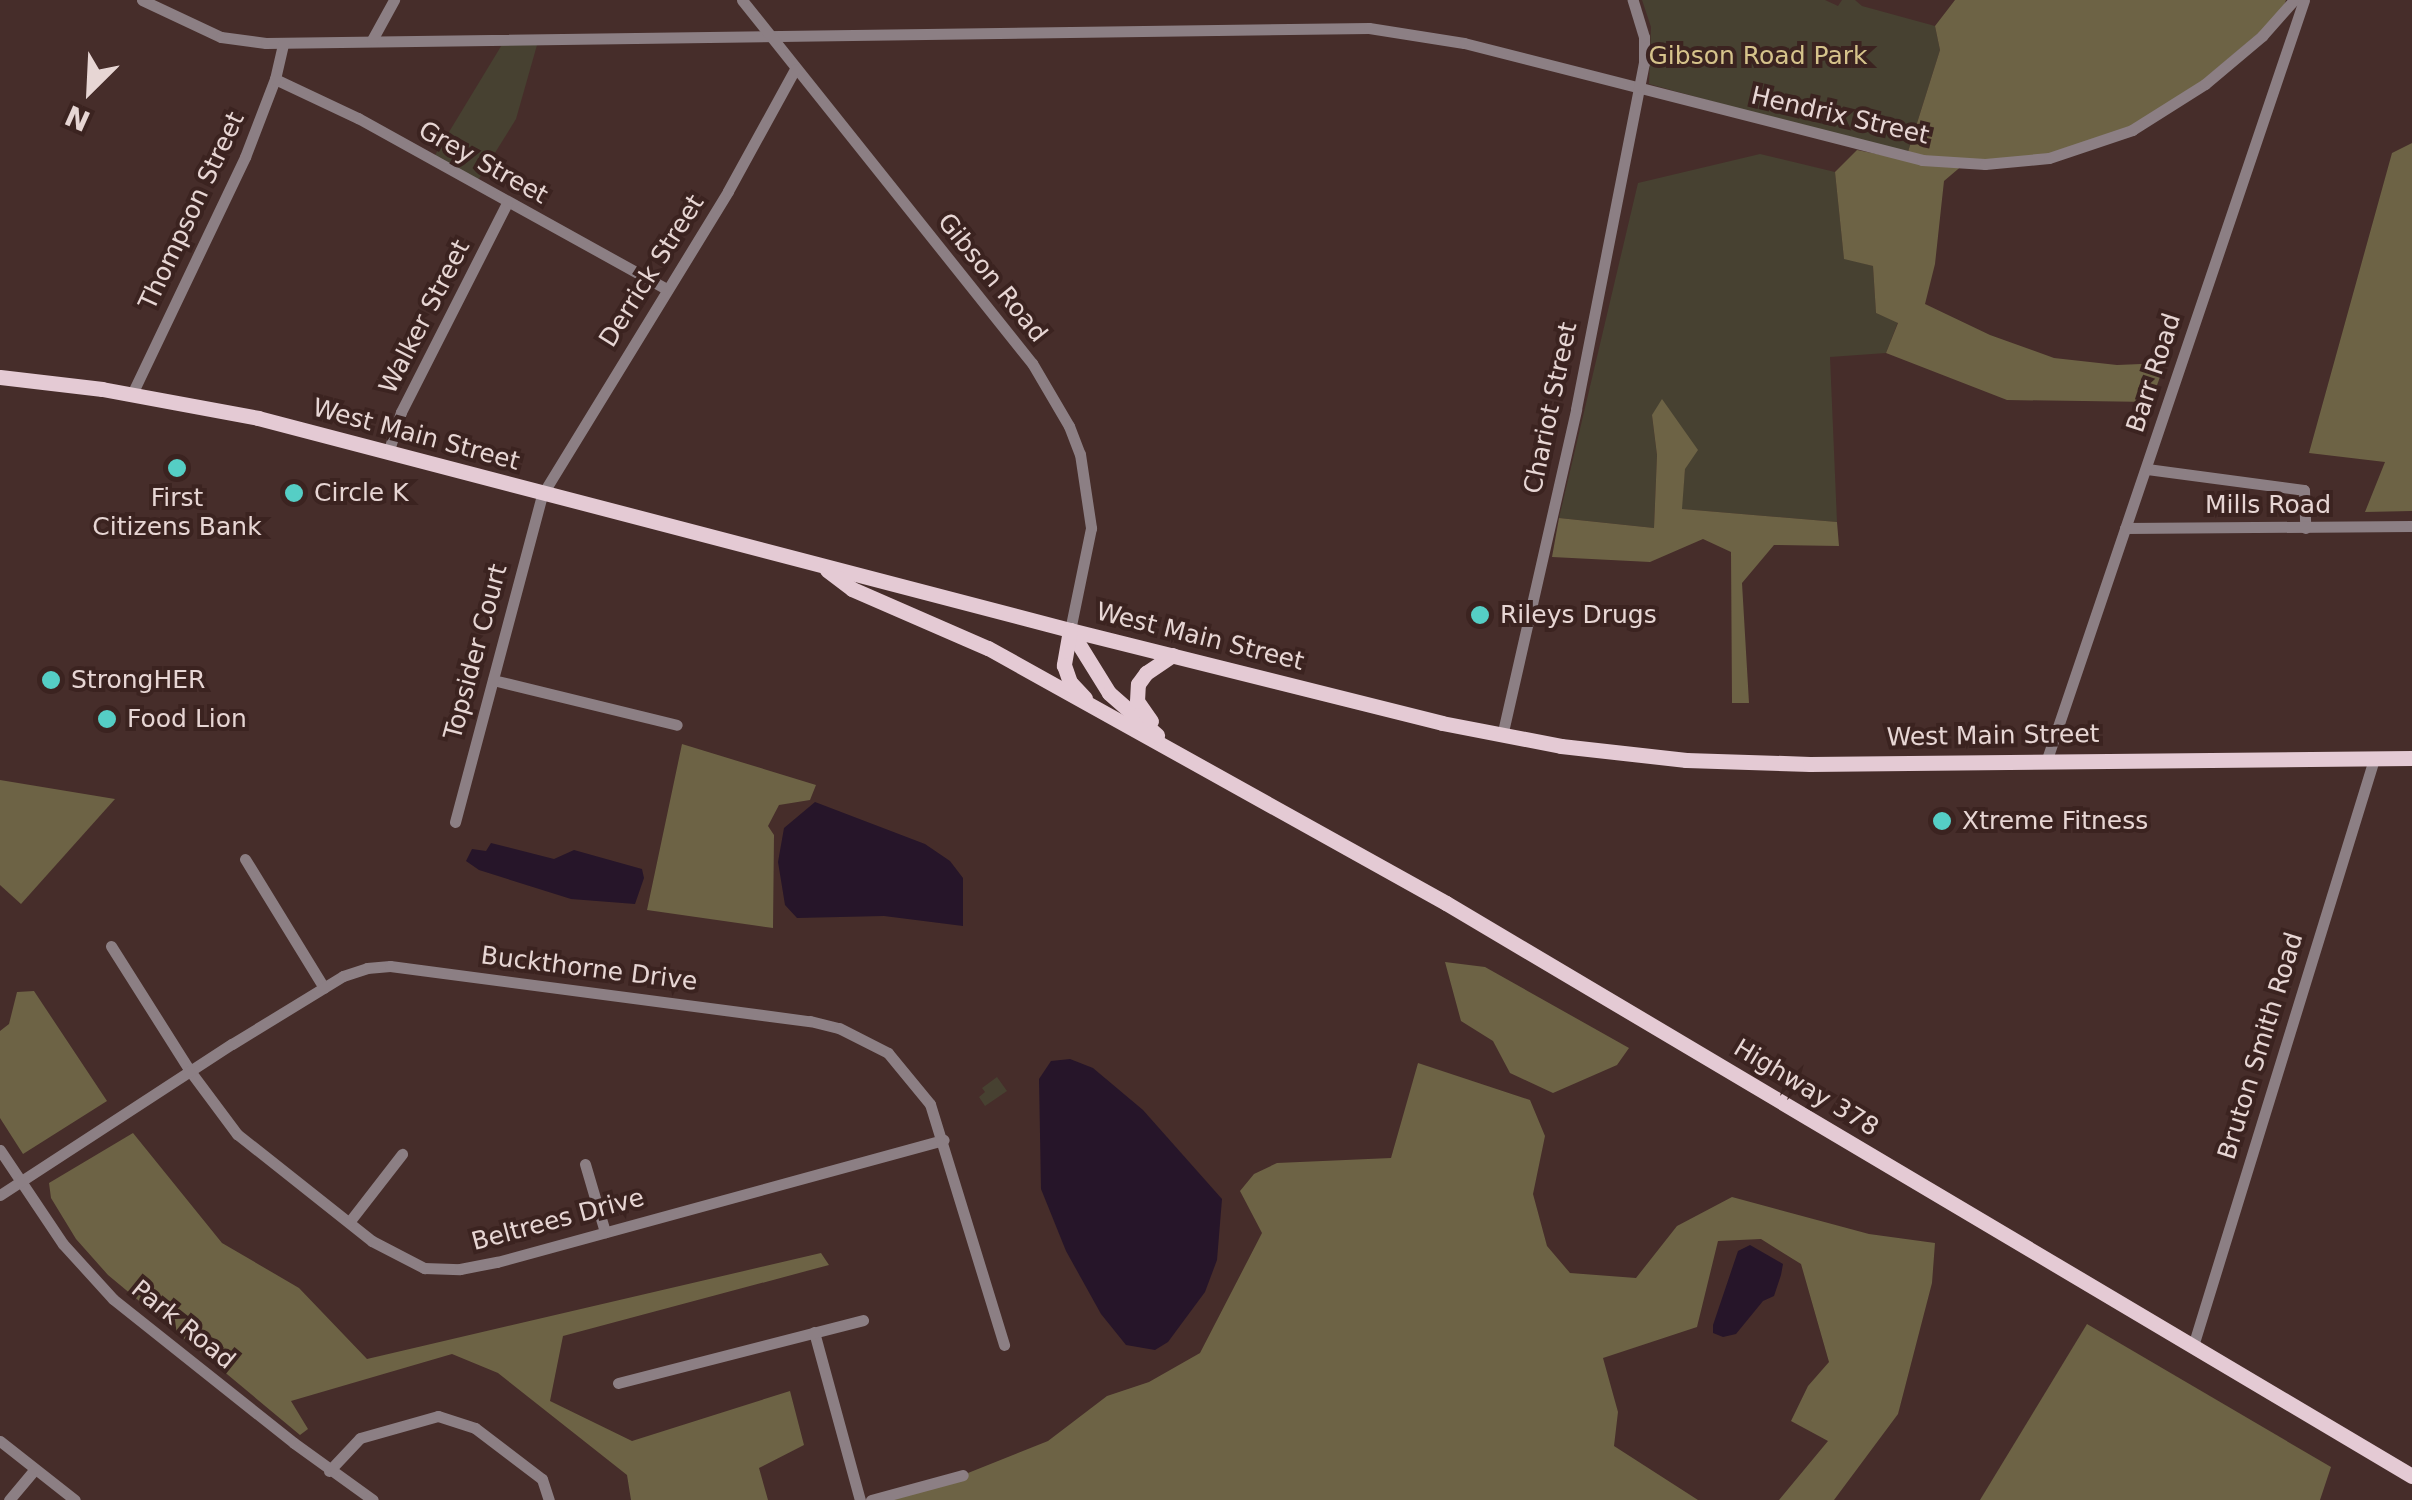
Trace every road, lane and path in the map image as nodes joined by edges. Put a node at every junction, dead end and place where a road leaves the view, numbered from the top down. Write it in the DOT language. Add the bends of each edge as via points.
graph roads {
  1 [pos="394,0"];
  2 [pos="742,0"];
  3 [pos="1633,0"];
  4 [pos="2294,0"];
  5 [pos="2304,0"];
  6 [pos="151,2"];
  7 [pos="766,34"];
  8 [pos="372,40"];
  9 [pos="283,43"];
  10 [pos="795,68"];
  11 [pos="275,79"];
  12 [pos="1639,88"];
  13 [pos="508,203"];
  14 [pos="667,289"];
  15 [pos="0,377"];
  16 [pos="132,394"];
  17 [pos="388,453"];
  18 [pos="2147,469"];
  19 [pos="542,494"];
  20 [pos="2412,526"];
  21 [pos="2125,528"];
  22 [pos="2305,528"];
  23 [pos="824,567"];
  24 [pos="1070,630"];
  25 [pos="1173,655"];
  26 [pos="493,680"];
  27 [pos="1098,710"];
  28 [pos="676,725"];
  29 [pos="1502,736"];
  30 [pos="1172,748"];
  31 [pos="2412,758"];
  32 [pos="2374,759"];
  33 [pos="2047,760"];
  34 [pos="455,822"];
  35 [pos="244,859"];
  36 [pos="110,946"];
  37 [pos="324,988"];
  38 [pos="190,1072"];
  39 [pos="944,1140"];
  40 [pos="0,1150"];
  41 [pos="402,1154"];
  42 [pos="585,1164"];
  43 [pos="20,1181"];
  44 [pos="0,1195"];
  45 [pos="350,1221"];
  46 [pos="604,1232"];
  47 [pos="863,1320"];
  48 [pos="814,1332"];
  49 [pos="1004,1345"];
  50 [pos="2193,1346"];
  51 [pos="618,1383"];
  52 [pos="0,1441"];
  53 [pos="35,1469"];
  54 [pos="329,1471"];
  55 [pos="963,1475"];
  56 [pos="2412,1476"];
  57 [pos="8,1500"];
  58 [pos="75,1500"];
  59 [pos="373,1500"];
  60 [pos="549,1500"];
  61 [pos="860,1500"];
  62 [pos="870,1500"];
  1 -- 8 [label="street"];
  2 -- 7 [label="street, Gibson Road"];
  3 -- 12 [label="street, Chariot Street" via="1644,37"];
  4 -- 12 [label="street, Hendrix Street" via="2238,58 2170,108 2112,139 2033,160 1922,160"];
  5 -- 18 [label="street, Barr Road"];
  6 -- 9 [label="street, Hendrix Street" via="222,37"];
  7 -- 8 [label="street, Hendrix Street"];
  7 -- 10 [label="street, Gibson Road"];
  7 -- 12 [label="street, Hendrix Street" via="1369,28 1443,38"];
  8 -- 9 [label="street, Hendrix Street"];
  9 -- 11 [label="street, Thompson Street"];
  10 -- 14 [label="street, Derrick Street"];
  10 -- 24 [label="street, Gibson Road" via="1032,364 1069,426 1091,528"];
  11 -- 13 [label="street, Grey Street"];
  11 -- 16 [label="street, Thompson Street" via="245,158"];
  12 -- 29 [label="street, Chariot Street"];
  13 -- 14 [label="street, Grey Street"];
  13 -- 17 [label="street, Walker Street" via="401,412"];
  14 -- 19 [label="street, Derrick Street"];
  15 -- 16 [label="main road, West Main Street"];
  16 -- 17 [label="main road, West Main Street"];
  17 -- 19 [label="main road, West Main Street"];
  18 -- 21 [label="street, Barr Road"];
  18 -- 22 [label="street" via="2304,490"];
  19 -- 23 [label="main road, West Main Street"];
  19 -- 26 [label="street, Topsider Court"];
  20 -- 22 [label="street, Mills Road"];
  21 -- 22 [label="street, Mills Road"];
  21 -- 33 [label="street, Barr Road"];
  23 -- 24 [label="main road, West Main Street"];
  23 -- 27 [label="main road" via="852,589 974,641"];
  24 -- 25 [label="main road, West Main Street"];
  24 -- 27 [label="main road" via="1066,675"];
  24 -- 30 [label="main road" via="1109,694"];
  25 -- 29 [label="main road, West Main Street"];
  25 -- 30 [label="main road" via="1146,672 1136,690"];
  26 -- 28 [label="street"];
  26 -- 34 [label="street, Topsider Court"];
  27 -- 30 [label="main road"];
  29 -- 33 [label="main road, West Main Street" via="1686,760"];
  30 -- 50 [label="main road, Highway 378"];
  31 -- 32 [label="main road, West Main Street"];
  32 -- 33 [label="main road, West Main Street"];
  32 -- 50 [label="street, Bruton Smith Road"];
  35 -- 37 [label="street"];
  36 -- 38 [label="street, Beltrees Drive"];
  37 -- 38 [label="street, Buckthorne Drive"];
  37 -- 39 [label="street, Buckthorne Drive" via="354,971 390,966 839,1028 888,1054 921,1090"];
  38 -- 43 [label="street, Buckthorne Drive"];
  38 -- 45 [label="street, Beltrees Drive" via="237,1134"];
  39 -- 46 [label="street, Beltrees Drive"];
  39 -- 49 [label="street, Buckthorne Drive"];
  40 -- 43 [label="street, Park Road"];
  41 -- 45 [label="street"];
  42 -- 46 [label="street"];
  43 -- 44 [label="street, Buckthorne Drive"];
  43 -- 54 [label="street, Park Road" via="63,1244 113,1299"];
  45 -- 46 [label="street, Beltrees Drive" via="390,1252 443,1270"];
  47 -- 48 [label="street"];
  48 -- 51 [label="street"];
  48 -- 61 [label="street"];
  50 -- 56 [label="main road, Highway 378"];
  52 -- 53 [label="street"];
  53 -- 57 [label="street"];
  53 -- 58 [label="street"];
  54 -- 59 [label="street, Park Road"];
  54 -- 60 [label="street" via="360,1438 438,1416 475,1428 542,1479"];
  55 -- 62 [label="street"];
}
